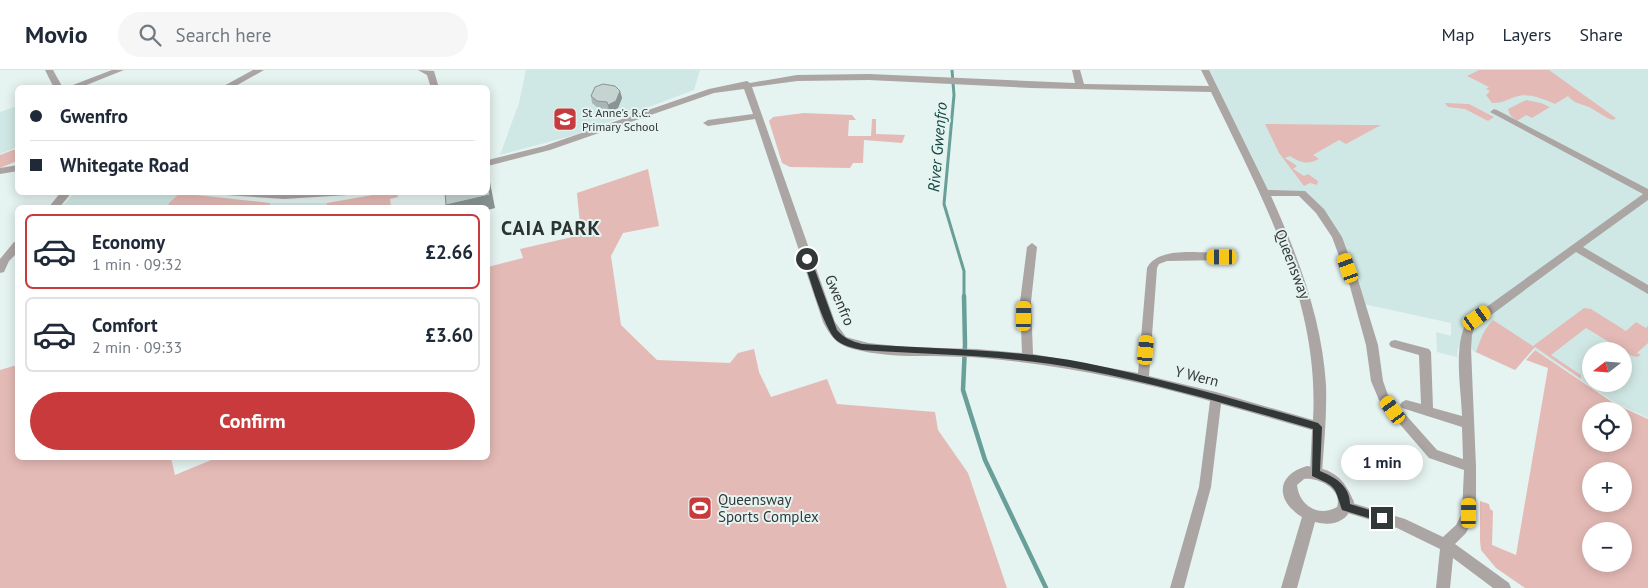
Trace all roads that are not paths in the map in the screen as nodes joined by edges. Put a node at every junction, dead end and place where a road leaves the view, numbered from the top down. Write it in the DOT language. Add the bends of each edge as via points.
graph roads {
  1 [pos="50,70"];
  2 [pos="120,70"];
  3 [pos="422,70"];
  4 [pos="1076,70"];
  5 [pos="1205,70"];
  6 [pos="257,71"];
  7 [pos="869,73"];
  8 [pos="747,84"];
  9 [pos="58,85"];
  10 [pos="78,85"];
  11 [pos="230,85"];
  12 [pos="434,85"];
  13 [pos="1080,86"];
  14 [pos="1214,89"];
  15 [pos="1494,112"];
  16 [pos="758,116"];
  17 [pos="708,123"];
  18 [pos="490,162"];
  19 [pos="15,168"];
  20 [pos="0,171"];
  21 [pos="1263,193"];
  22 [pos="1648,194"];
  23 [pos="64,195"];
  24 [pos="270,195"];
  25 [pos="300,195"];
  26 [pos="56,205"];
  27 [pos="1032,247"];
  28 [pos="1575,247"];
  29 [pos="15,249"];
  30 [pos="1222,257"];
  31 [pos="2,263"];
  32 [pos="1648,290"];
  33 [pos="1395,344"];
  34 [pos="978,353"];
  35 [pos="1028,358"];
  36 [pos="1143,379"];
  37 [pos="1216,397"];
  38 [pos="1406,406"];
  39 [pos="1427,411"];
  40 [pos="1467,423"];
  41 [pos="1318,427"];
  42 [pos="1470,467"];
  43 [pos="1316,473"];
  44 [pos="1346,507"];
  45 [pos="1310,515"];
  46 [pos="1447,546"];
  47 [pos="1177,588"];
  48 [pos="1289,588"];
  49 [pos="1443,588"];
  50 [pos="1504,588"];
  1 -- 9 [label="street"];
  2 -- 10 [label="street"];
  3 -- 12 [label="street" via="431,73"];
  4 -- 13 [label="street"];
  5 -- 14 [label="street, Queensway"];
  6 -- 11 [label="street"];
  7 -- 8 [label="street"];
  7 -- 13 [label="street"];
  8 -- 16 [label="street, Gwenfro"];
  8 -- 18 [label="street" via="693,96 547,148"];
  13 -- 14 [label="street"];
  14 -- 21 [label="street, Queensway"];
  15 -- 22 [label="street"];
  16 -- 17 [label="street"];
  16 -- 34 [label="street, Gwenfro" via="833,331 841,339 862,347"];
  19 -- 20 [label="street"];
  21 -- 41 [label="street, Queensway" via="1307,301 1320,375"];
  21 -- 42 [label="street" via="1302,193 1320,211 1337,237 1354,283 1372,344 1376,381 1383,397 1429,450"];
  22 -- 28 [label="street"];
  23 -- 26 [label="street"];
  24 -- 25 [label="street"];
  27 -- 35 [label="street" via="1024,292"];
  28 -- 32 [label="street"];
  28 -- 40 [label="street" via="1471,324 1465,349"];
  29 -- 31 [label="street"];
  30 -- 36 [label="street" via="1166,257 1155,262"];
  33 -- 39 [label="street" via="1425,352"];
  34 -- 35 [label="street, Y Wern"];
  35 -- 36 [label="street, Y Wern"];
  36 -- 37 [label="street, Y Wern"];
  37 -- 41 [label="street, Y Wern"];
  37 -- 47 [label="street" via="1205,487"];
  38 -- 39 [label="street"];
  39 -- 40 [label="street"];
  40 -- 42 [label="street"];
  41 -- 43 [label="street, Queensway"];
  42 -- 46 [label="street" via="1469,513"];
  43 -- 44 [label="street" via="1338,486"];
  43 -- 45 [label="street" via="1307,472 1294,477 1289,489 1296,503"];
  44 -- 45 [label="street" via="1343,513 1329,519"];
  44 -- 46 [label="street" via="1400,523"];
  45 -- 48 [label="street"];
  46 -- 49 [label="street"];
  46 -- 50 [label="street"];
}
